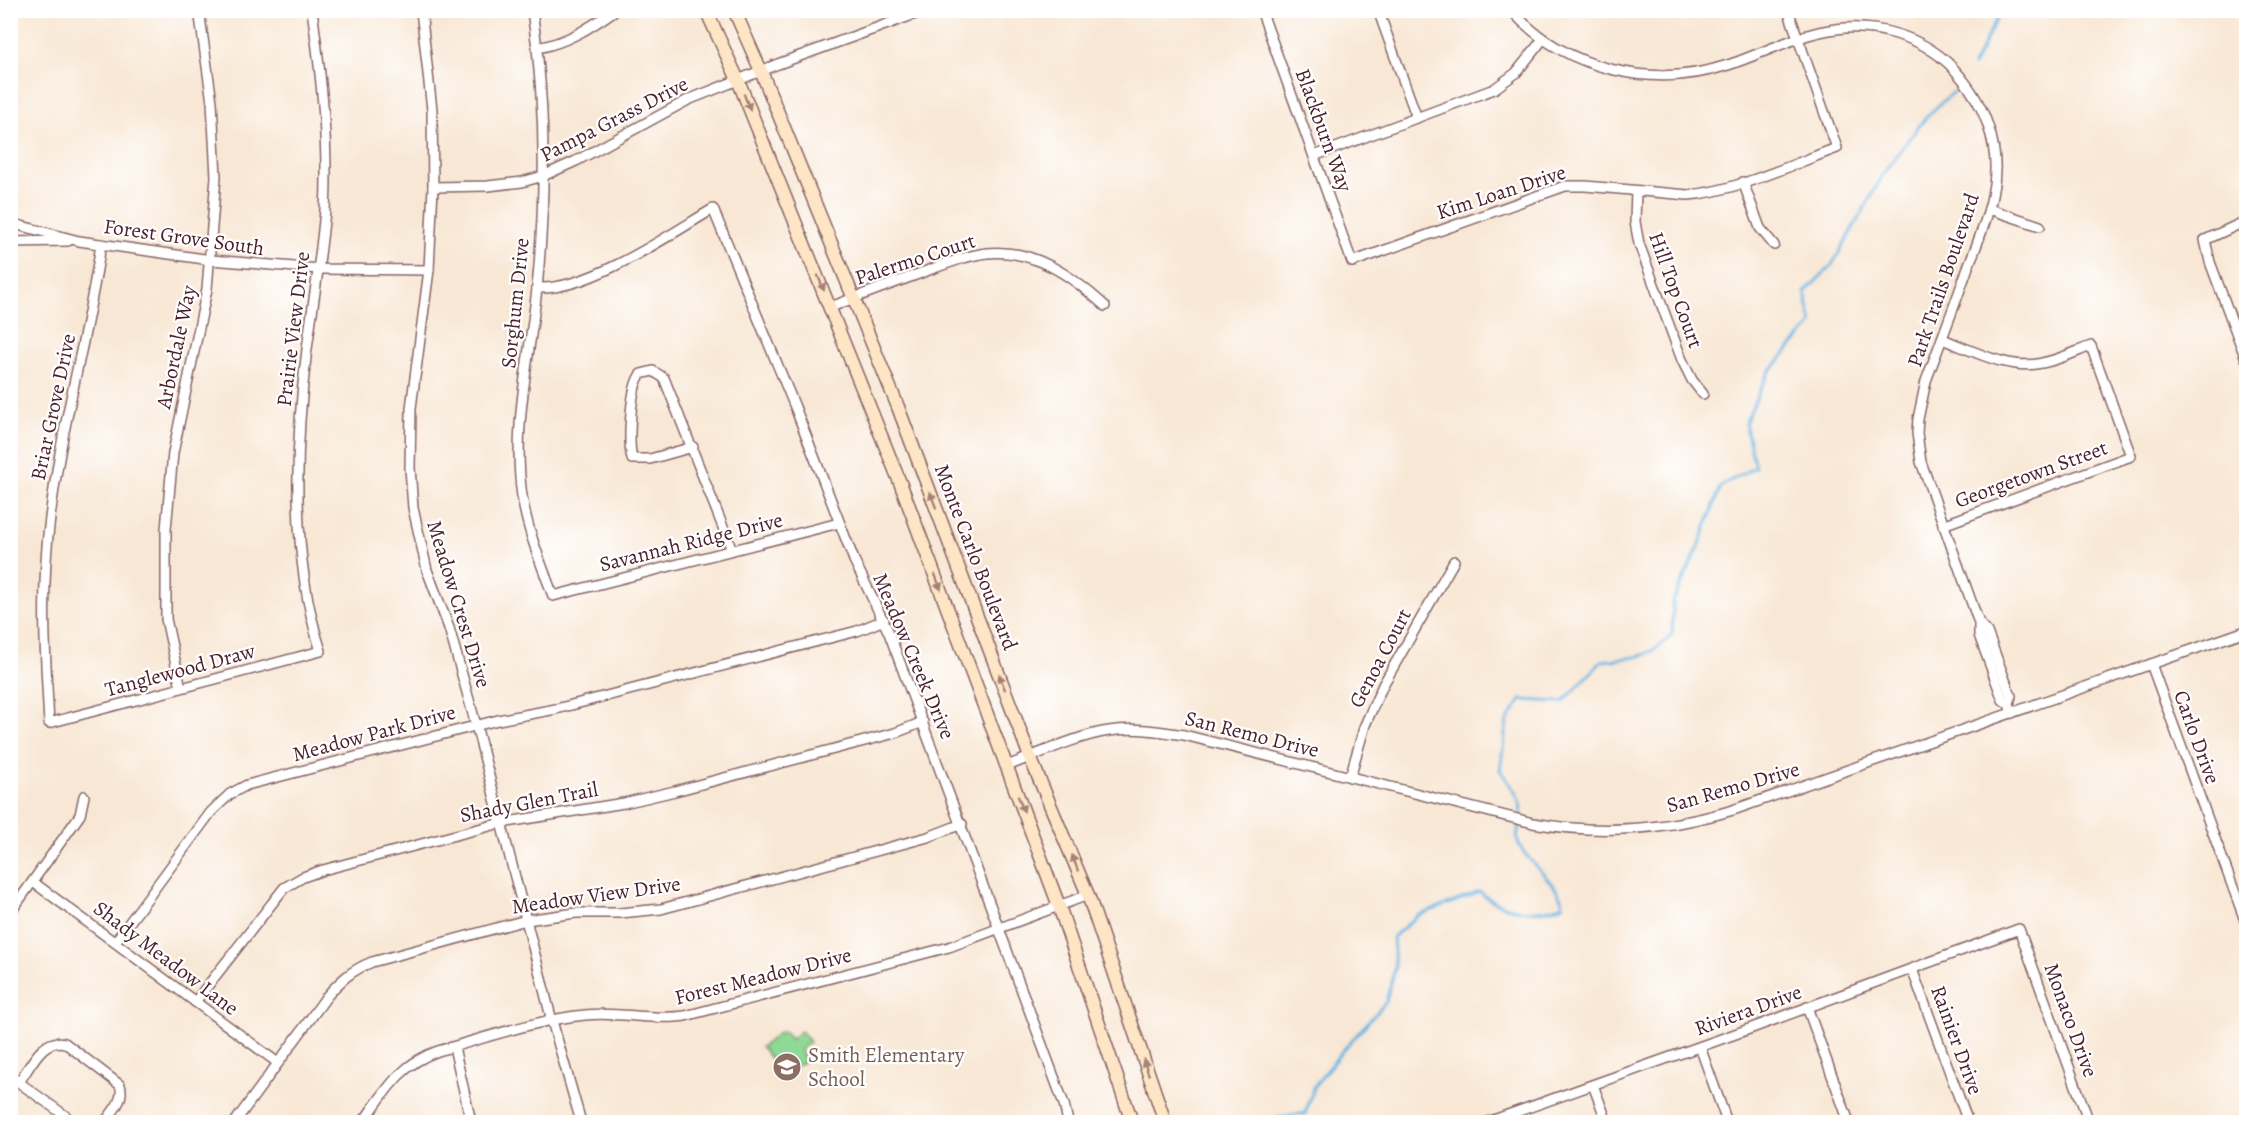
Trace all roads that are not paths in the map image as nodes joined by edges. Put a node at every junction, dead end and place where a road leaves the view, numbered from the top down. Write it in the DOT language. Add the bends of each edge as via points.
graph roads {
  1 [pos="199,10"];
  2 [pos="312,10"];
  3 [pos="421,10"];
  4 [pos="532,10"];
  5 [pos="615,10"];
  6 [pos="706,10"];
  7 [pos="734,10"];
  8 [pos="926,10"];
  9 [pos="1261,10"];
  10 [pos="1378,10"];
  11 [pos="1511,10"];
  12 [pos="1788,10"];
  13 [pos="1543,39"];
  14 [pos="1799,39"];
  15 [pos="537,48"];
  16 [pos="761,71"];
  17 [pos="738,80"];
  18 [pos="1417,118"];
  19 [pos="1314,156"];
  20 [pos="543,176"];
  21 [pos="1743,182"];
  22 [pos="433,187"];
  23 [pos="1636,191"];
  24 [pos="1989,209"];
  25 [pos="2247,221"];
  26 [pos="10,223"];
  27 [pos="2040,226"];
  28 [pos="79,241"];
  29 [pos="10,242"];
  30 [pos="101,244"];
  31 [pos="1774,245"];
  32 [pos="211,260"];
  33 [pos="1352,262"];
  34 [pos="319,269"];
  35 [pos="429,270"];
  36 [pos="537,288"];
  37 [pos="854,298"];
  38 [pos="1105,306"];
  39 [pos="831,307"];
  40 [pos="1942,339"];
  41 [pos="2245,349"];
  42 [pos="2247,359"];
  43 [pos="1703,394"];
  44 [pos="693,447"];
  45 [pos="839,523"];
  46 [pos="1942,525"];
  47 [pos="732,550"];
  48 [pos="1454,561"];
  49 [pos="553,596"];
  50 [pos="884,620"];
  51 [pos="2247,631"];
  52 [pos="321,651"];
  53 [pos="2151,664"];
  54 [pos="182,688"];
  55 [pos="2010,708"];
  56 [pos="923,722"];
  57 [pos="49,723"];
  58 [pos="476,725"];
  59 [pos="1030,757"];
  60 [pos="1007,766"];
  61 [pos="1350,777"];
  62 [pos="84,796"];
  63 [pos="501,823"];
  64 [pos="962,824"];
  65 [pos="33,882"];
  66 [pos="1088,895"];
  67 [pos="1059,906"];
  68 [pos="10,913"];
  69 [pos="526,920"];
  70 [pos="2247,923"];
  71 [pos="999,929"];
  72 [pos="2019,929"];
  73 [pos="115,942"];
  74 [pos="1912,969"];
  75 [pos="195,1002"];
  76 [pos="1807,1007"];
  77 [pos="552,1021"];
  78 [pos="454,1047"];
  79 [pos="1700,1047"];
  80 [pos="278,1063"];
  81 [pos="10,1076"];
  82 [pos="20,1082"];
  83 [pos="1593,1084"];
  84 [pos="74,1122"];
  85 [pos="105,1122"];
  86 [pos="235,1122"];
  87 [pos="363,1122"];
  88 [pos="471,1122"];
  89 [pos="581,1122"];
  90 [pos="1068,1122"];
  91 [pos="1132,1122"];
  92 [pos="1165,1122"];
  93 [pos="1488,1122"];
  94 [pos="1607,1122"];
  95 [pos="1727,1122"];
  96 [pos="1849,1122"];
  97 [pos="1968,1122"];
  98 [pos="2089,1122"];
  1 -- 32 [label="street, Arbordale Way" via="211,86 215,148"];
  2 -- 34 [label="street, Prairie View Drive" via="325,140 325,208"];
  3 -- 22 [label="street, Meadow Crest Drive" via="432,110"];
  4 -- 15 [label="street, Sorghum Drive"];
  5 -- 15 [label="street" via="584,31"];
  6 -- 17 [label="main road"];
  7 -- 16 [label="main road, Monte Carlo Boulevard"];
  8 -- 16 [label="street, Pampa Grass Drive"];
  9 -- 19 [label="street, Blackburn Way"];
  10 -- 18 [label="street"];
  11 -- 13 [label="street, Park Trails Boulevard"];
  12 -- 14 [label="street"];
  13 -- 14 [label="street, Park Trails Boulevard" via="1576,59 1660,76 1726,66"];
  13 -- 18 [label="street" via="1516,73 1494,89"];
  14 -- 21 [label="street, Kim Loan Drive" via="1837,148"];
  14 -- 24 [label="street, Park Trails Boulevard" via="1834,29 1875,30 1918,42 1946,61 1969,86 1985,114 1995,160"];
  15 -- 20 [label="street, Sorghum Drive"];
  16 -- 17 [label="street, Pampa Grass Drive"];
  16 -- 37 [label="main road, Monte Carlo Boulevard"];
  17 -- 20 [label="street, Pampa Grass Drive" via="688,100"];
  17 -- 39 [label="main road, one-way"];
  18 -- 19 [label="street"];
  19 -- 33 [label="street, Blackburn Way"];
  20 -- 22 [label="street, Pampa Grass Drive" via="488,186"];
  20 -- 36 [label="street, Sorghum Drive"];
  21 -- 23 [label="street, Kim Loan Drive" via="1702,194"];
  21 -- 31 [label="street" via="1760,228"];
  22 -- 35 [label="street, Meadow Crest Drive"];
  23 -- 33 [label="street, Kim Loan Drive" via="1565,186"];
  23 -- 43 [label="street, Hill Top Court" via="1639,244 1682,360"];
  24 -- 27 [label="street"];
  24 -- 40 [label="street, Park Trails Boulevard"];
  25 -- 41 [label="street" via="2205,240"];
  26 -- 28 [label="street, Forest Grove South"];
  28 -- 29 [label="street, Forest Grove South"];
  28 -- 30 [label="street, Forest Grove South"];
  30 -- 32 [label="street, Forest Grove South"];
  30 -- 57 [label="street, Briar Grove Drive" via="61,444 44,571"];
  32 -- 34 [label="street, Forest Grove South"];
  32 -- 54 [label="street, Arbordale Way" via="173,453 166,529 166,619"];
  34 -- 35 [label="street, Forest Grove South"];
  34 -- 52 [label="street, Prairie View Drive" via="298,463 303,561 309,607"];
  35 -- 58 [label="street, Meadow Crest Drive" via="411,408 410,481 424,560 451,635"];
  36 -- 45 [label="street, Meadow Creek Drive" via="561,285 614,266 713,209"];
  36 -- 49 [label="street, Sorghum Drive" via="520,420 520,480 532,538"];
  37 -- 38 [label="street, Palermo Court" via="961,259 999,253 1028,257 1048,265"];
  37 -- 39 [label="street, Palermo Court"];
  59 -- 37 [label="main road, Monte Carlo Boulevard, one-way"];
  39 -- 60 [label="main road, one-way"];
  40 -- 46 [label="street, Park Trails Boulevard" via="1922,399 1917,433 1921,462"];
  40 -- 46 [label="street, Georgetown Street" via="2022,364 2041,364 2091,346 2131,456"];
  41 -- 42 [label="street"];
  44 -- 44 [label="street" via="664,378 653,371 641,374 635,386 632,459 650,459"];
  44 -- 47 [label="street"];
  45 -- 47 [label="street, Savannah Ridge Drive"];
  45 -- 50 [label="street, Meadow Creek Drive"];
  46 -- 55 [label="street, Park Trails Boulevard" via="1979,623 1983,646"];
  47 -- 49 [label="street, Savannah Ridge Drive"];
  48 -- 61 [label="street, Genoa Court" via="1379,693 1362,733"];
  50 -- 56 [label="street, Meadow Creek Drive"];
  50 -- 58 [label="street, Meadow Park Drive" via="857,631 579,703"];
  51 -- 53 [label="street, San Remo Drive"];
  52 -- 54 [label="street, Tanglewood Draw"];
  53 -- 55 [label="street, San Remo Drive"];
  53 -- 70 [label="street, Carlo Drive"];
  54 -- 57 [label="street, Tanglewood Draw"];
  55 -- 61 [label="street, San Remo Drive" via="1741,807 1661,826 1571,829 1515,819"];
  56 -- 63 [label="street, Shady Glen Trail" via="895,733 675,791"];
  56 -- 64 [label="street, Meadow Creek Drive"];
  58 -- 63 [label="street, Meadow Crest Drive"];
  58 -- 73 [label="street, Meadow Park Drive" via="258,782 230,794 211,812"];
  59 -- 60 [label="street, San Remo Drive"];
  59 -- 61 [label="street, San Remo Drive" via="1108,731 1148,730 1184,735"];
  66 -- 59 [label="main road, Monte Carlo Boulevard, one-way"];
  60 -- 67 [label="main road, one-way"];
  62 -- 65 [label="street" via="80,815"];
  63 -- 69 [label="street, Meadow Crest Drive"];
  63 -- 75 [label="street, Shady Glen Trail" via="324,870 284,888"];
  64 -- 69 [label="street, Meadow View Drive" via="928,837 661,909"];
  64 -- 71 [label="street, Meadow Creek Drive"];
  65 -- 68 [label="street"];
  65 -- 73 [label="street, Shady Meadow Lane"];
  66 -- 67 [label="street, Forest Meadow Drive"];
  92 -- 66 [label="main road, Monte Carlo Boulevard, one-way"];
  67 -- 71 [label="street, Forest Meadow Drive"];
  67 -- 91 [label="main road"];
  69 -- 77 [label="street, Meadow Crest Drive"];
  69 -- 80 [label="street, Meadow View Drive" via="354,969 327,996"];
  71 -- 77 [label="street, Forest Meadow Drive" via="930,952 686,1016 595,1014"];
  71 -- 90 [label="street, Meadow Creek Drive"];
  72 -- 74 [label="street, Riviera Drive"];
  72 -- 98 [label="street, Monaco Drive"];
  73 -- 75 [label="street, Shady Meadow Lane"];
  74 -- 76 [label="street, Riviera Drive"];
  74 -- 97 [label="street, Rainier Drive"];
  75 -- 80 [label="street, Shady Meadow Lane"];
  76 -- 79 [label="street, Riviera Drive"];
  76 -- 96 [label="street"];
  77 -- 78 [label="street, Forest Meadow Drive"];
  77 -- 89 [label="street, Meadow Crest Drive"];
  78 -- 87 [label="street, Forest Meadow Drive" via="406,1067"];
  78 -- 88 [label="street"];
  79 -- 83 [label="street, Riviera Drive"];
  79 -- 95 [label="street"];
  80 -- 86 [label="street, Meadow View Drive"];
  81 -- 82 [label="street"];
  82 -- 84 [label="street"];
  82 -- 85 [label="street" via="45,1046 51,1042 65,1043 120,1085 123,1092"];
  83 -- 93 [label="street, Riviera Drive"];
  83 -- 94 [label="street"];
}
